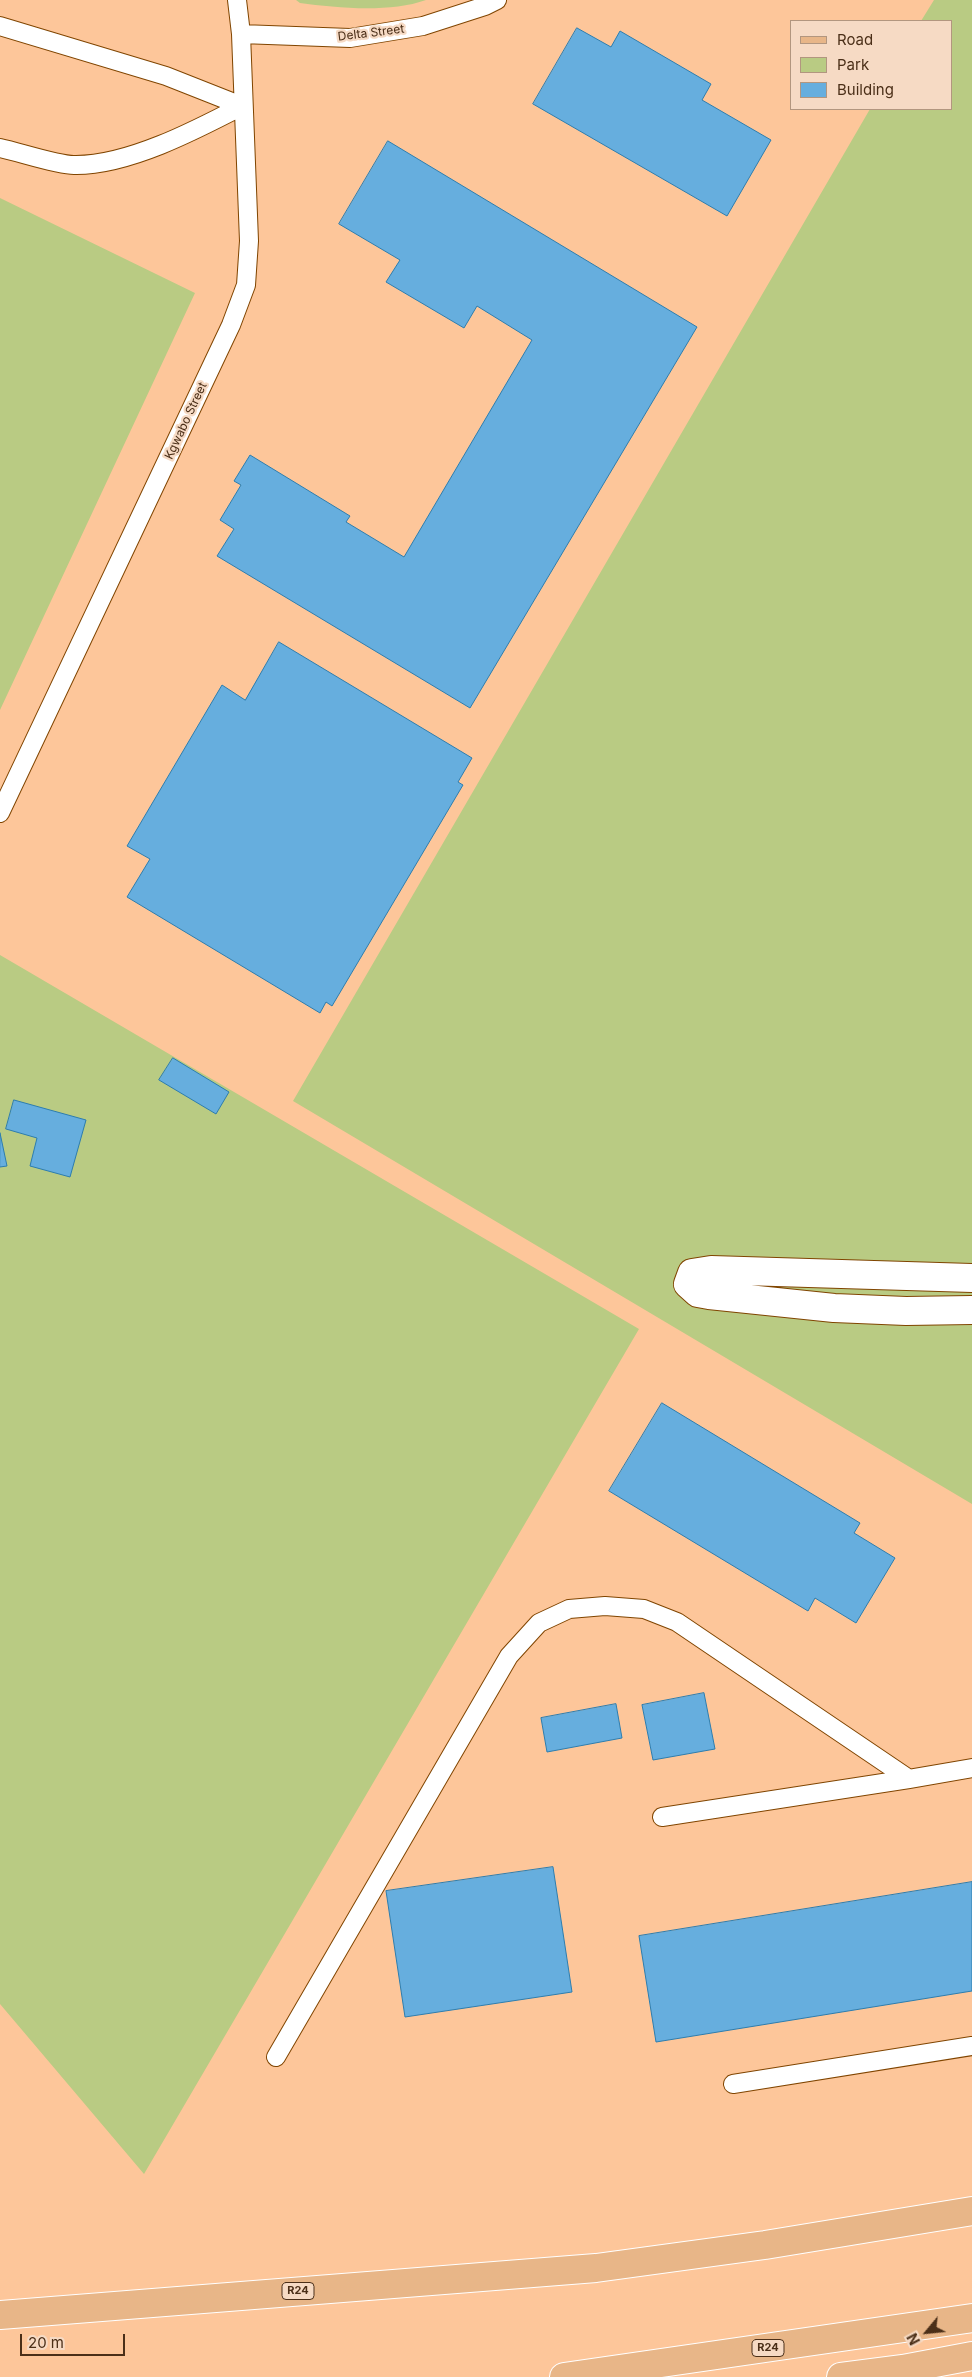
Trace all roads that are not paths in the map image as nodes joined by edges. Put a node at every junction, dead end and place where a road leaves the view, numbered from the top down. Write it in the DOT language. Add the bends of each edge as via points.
graph roads {
  1 [pos="237,0"];
  2 [pos="497,0"];
  3 [pos="0,26"];
  4 [pos="241,34"];
  5 [pos="242,106"];
  6 [pos="0,148"];
  7 [pos="0,814"];
  8 [pos="972,1278"];
  9 [pos="972,1310"];
  10 [pos="972,1768"];
  11 [pos="909,1780"];
  12 [pos="662,1817"];
  13 [pos="972,2046"];
  14 [pos="276,2057"];
  15 [pos="733,2084"];
  16 [pos="972,2211"];
  17 [pos="0,2315"];
  18 [pos="972,2318"];
  19 [pos="972,2356"];
  20 [pos="564,2377"];
  21 [pos="841,2377"];
  1 -- 4 [label="lane, Kgwabo Street"];
  2 -- 4 [label="lane, Delta Street" via="423,26 350,38"];
  3 -- 5 [label="lane" via="166,76"];
  4 -- 5 [label="lane, Kgwabo Street"];
  5 -- 6 [label="lane" via="200,127 117,160 73,165"];
  5 -- 7 [label="lane, Kgwabo Street" via="249,241 246,285 232,326"];
  8 -- 9 [label="street" via="711,1270 692,1273 688,1284 698,1294 834,1308"];
  10 -- 11 [label="lane"];
  11 -- 12 [label="lane"];
  11 -- 14 [label="lane" via="677,1622 644,1609 604,1606 569,1609 539,1623 509,1656"];
  13 -- 15 [label="lane"];
  16 -- 17 [label="main road, R24" via="765,2245 596,2268"];
  18 -- 20 [label="main road, R24"];
  19 -- 21 [label="main road"];
}
